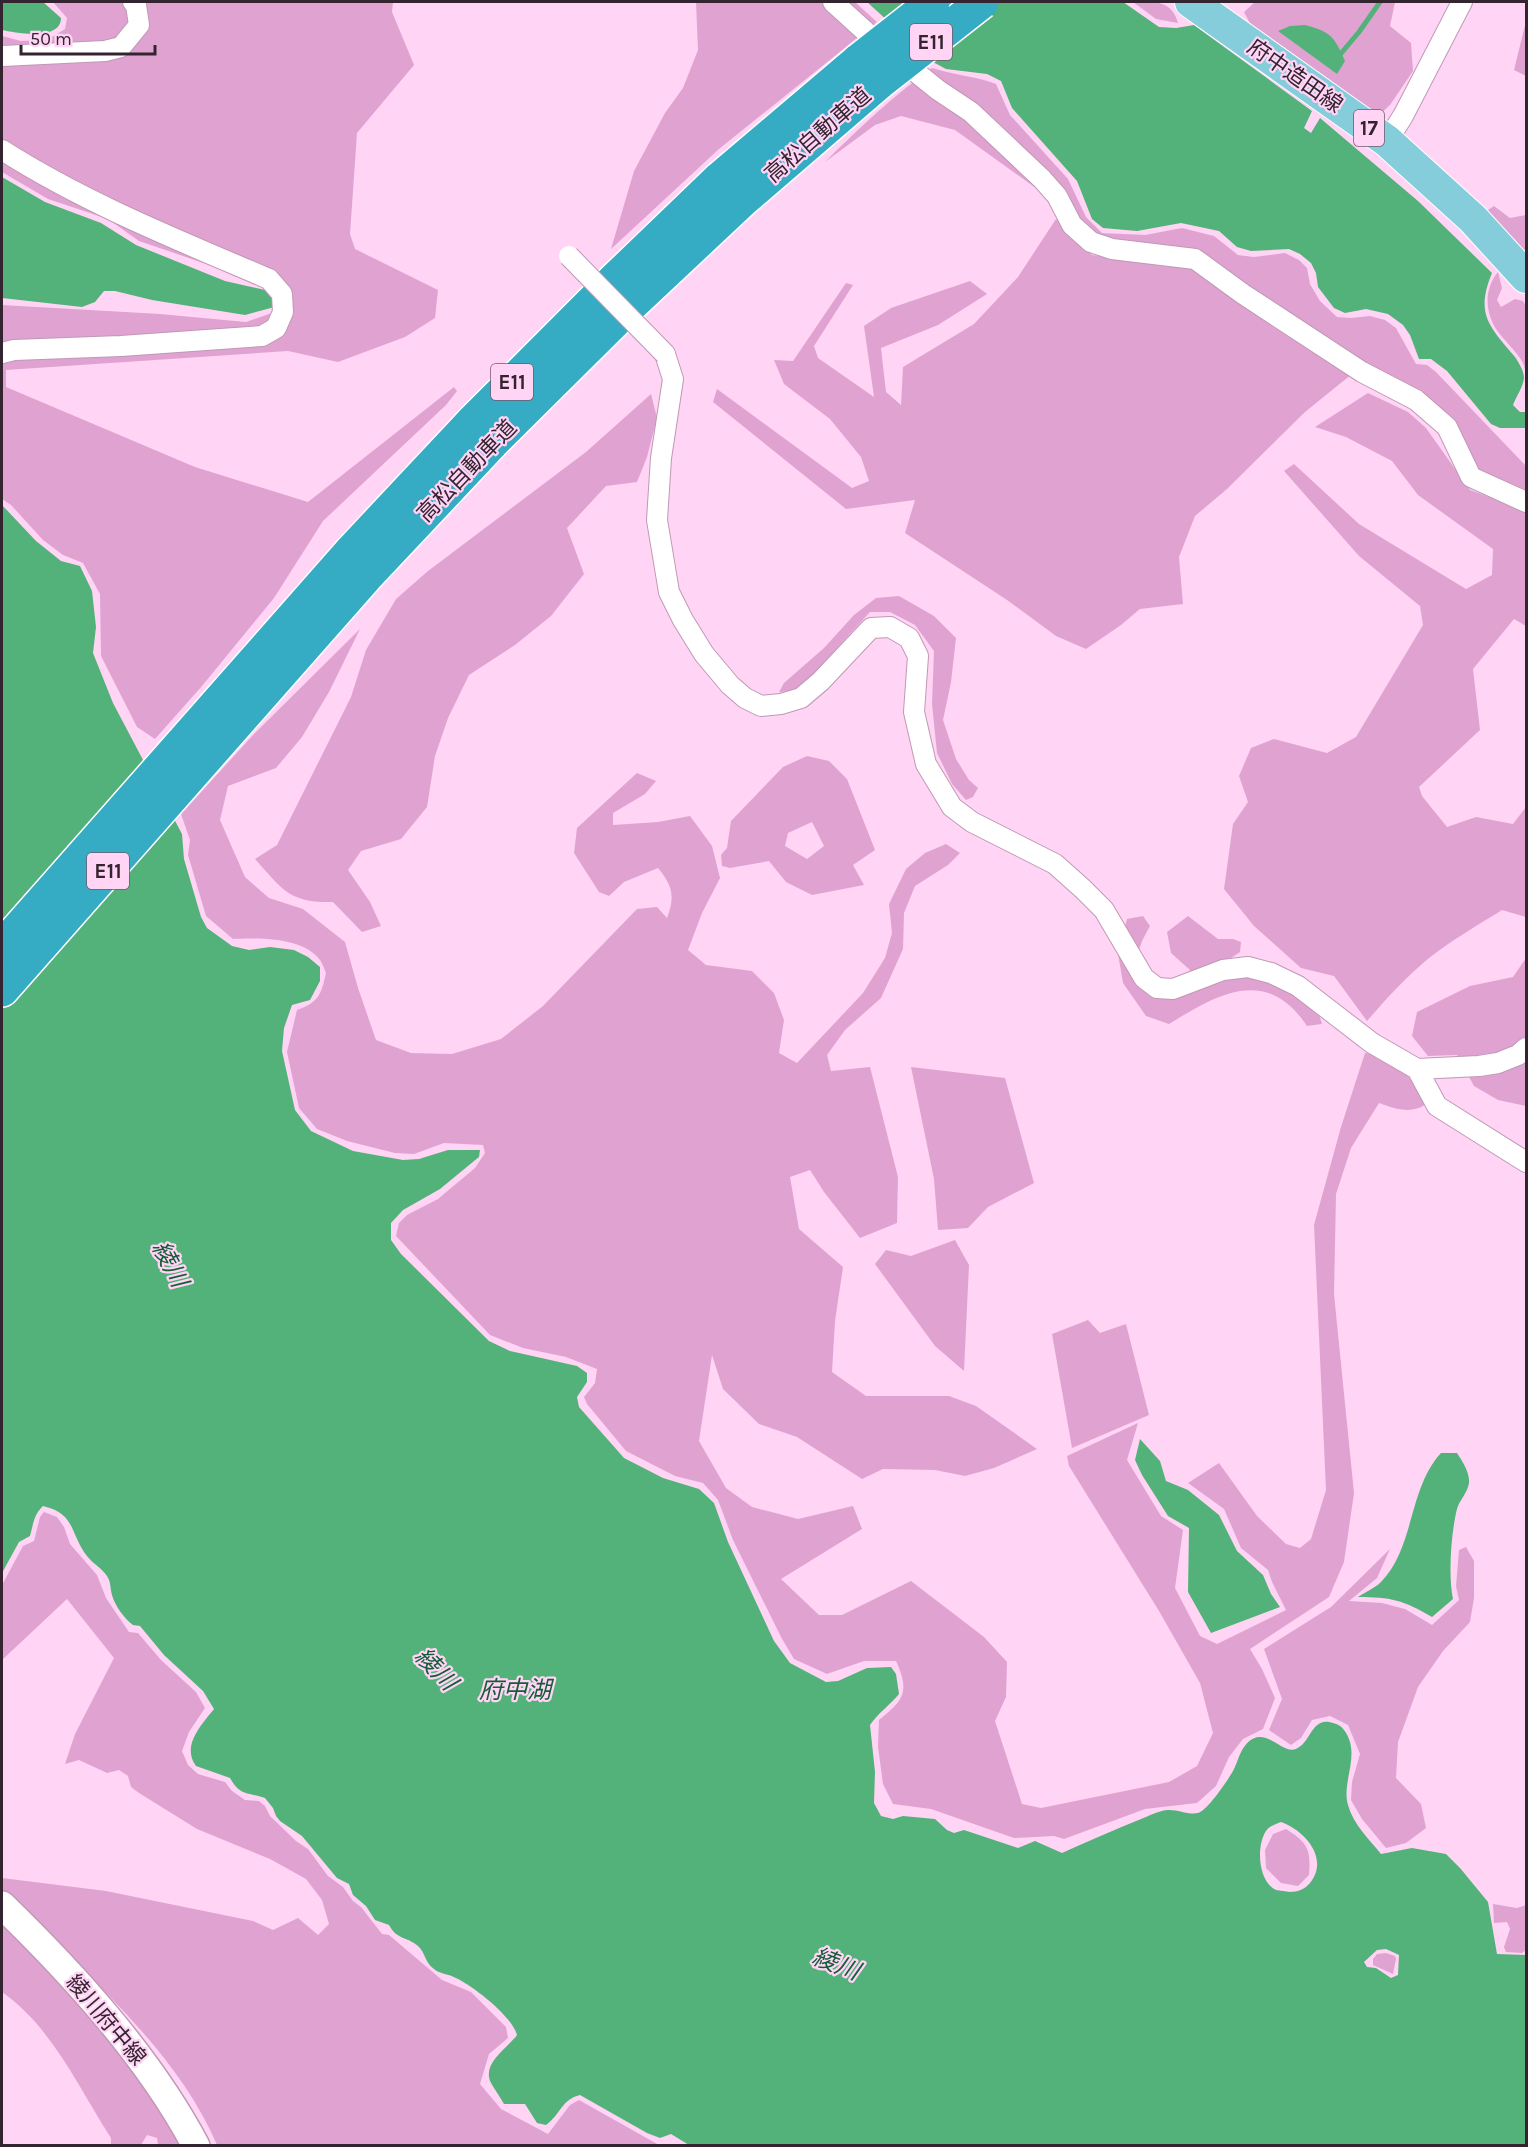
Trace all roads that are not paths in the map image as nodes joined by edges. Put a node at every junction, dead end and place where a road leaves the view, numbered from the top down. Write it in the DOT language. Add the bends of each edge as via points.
graph roads {
  1 [pos="133,2"];
  2 [pos="833,2"];
  3 [pos="933,2"];
  4 [pos="982,2"];
  5 [pos="1191,2"];
  6 [pos="1462,2"];
  7 [pos="2,56"];
  8 [pos="870,71"];
  9 [pos="1387,141"];
  10 [pos="2,150"];
  11 [pos="569,256"];
  12 [pos="1527,277"];
  13 [pos="2,353"];
  14 [pos="1527,502"];
  15 [pos="202,741"];
  16 [pos="2,947"];
  17 [pos="2,990"];
  18 [pos="1527,1048"];
  19 [pos="1417,1069"];
  20 [pos="1527,1162"];
  21 [pos="2,1905"];
  22 [pos="196,2145"];
  1 -- 7 [label="street" via="139,25 121,47"];
  2 -- 14 [label="street" via="970,112 1058,196 1072,225 1091,242 1112,249 1195,259 1362,372 1416,400 1447,427 1471,477"];
  3 -- 8 [label="highway, 高松自動車道 / E11, bridge"];
  4 -- 8 [label="highway, 高松自動車道 / E11, bridge"];
  5 -- 9 [label="main road, 府中造田線 / 17"];
  6 -- 9 [label="street"];
  8 -- 15 [label="highway, 高松自動車道 / E11" via="494,441 366,577"];
  9 -- 12 [label="main road, 府中造田線 / 17" via="1473,219"];
  10 -- 13 [label="street" via="140,224 269,279 282,294 283,312 276,328 261,336"];
  11 -- 19 [label="street, bridge" via="665,354 673,379 661,458 657,520 669,592 704,654 730,685 761,706 801,698 871,628 890,627 909,638 918,656 914,712 926,764 952,807 972,822 1055,864 1104,910 1144,978 1157,988 1173,989 1223,970 1248,967 1271,973 1298,986 1372,1043"];
  15 -- 16 [label="highway, 高松自動車道 / E11"];
  15 -- 17 [label="highway, 高松自動車道 / E11"];
  18 -- 19 [label="street" via="1498,1063"];
  19 -- 20 [label="street" via="1437,1106"];
  21 -- 22 [label="main road, 綾川府中線" via="36,1938 137,2054"];
}
